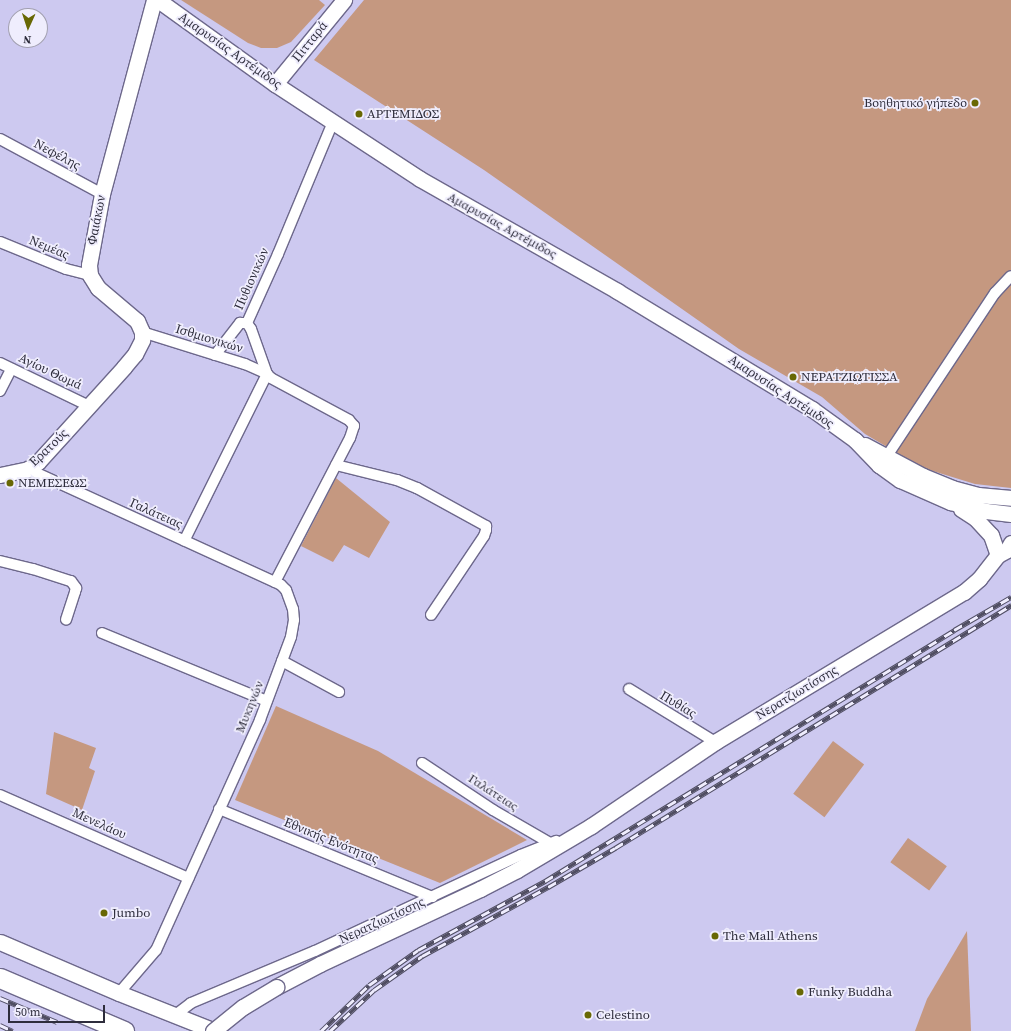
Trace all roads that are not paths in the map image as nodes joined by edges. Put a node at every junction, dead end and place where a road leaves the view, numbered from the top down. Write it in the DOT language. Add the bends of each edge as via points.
graph roads {
  1 [pos="154,0"];
  2 [pos="158,0"];
  3 [pos="344,0"];
  4 [pos="276,84"];
  5 [pos="333,122"];
  6 [pos="0,139"];
  7 [pos="102,194"];
  8 [pos="0,242"];
  9 [pos="90,275"];
  10 [pos="1011,276"];
  11 [pos="247,323"];
  12 [pos="142,332"];
  13 [pos="216,355"];
  14 [pos="0,363"];
  15 [pos="12,368"];
  16 [pos="267,374"];
  17 [pos="0,391"];
  18 [pos="89,406"];
  19 [pos="855,440"];
  20 [pos="887,456"];
  21 [pos="336,465"];
  22 [pos="28,469"];
  23 [pos="0,475"];
  24 [pos="1011,498"];
  25 [pos="950,502"];
  26 [pos="1010,511"];
  27 [pos="991,535"];
  28 [pos="184,541"];
  29 [pos="1011,543"];
  30 [pos="998,555"];
  31 [pos="0,561"];
  32 [pos="275,582"];
  33 [pos="431,615"];
  34 [pos="66,620"];
  35 [pos="102,633"];
  36 [pos="282,661"];
  37 [pos="629,689"];
  38 [pos="339,692"];
  39 [pos="267,701"];
  40 [pos="714,742"];
  41 [pos="422,763"];
  42 [pos="0,795"];
  43 [pos="219,809"];
  44 [pos="591,826"];
  45 [pos="550,843"];
  46 [pos="188,878"];
  47 [pos="433,897"];
  48 [pos="0,942"];
  49 [pos="0,978"];
  50 [pos="119,993"];
  51 [pos="174,1016"];
  52 [pos="124,1031"];
  53 [pos="214,1031"];
  1 -- 7 [label="street, Φαιάκων"];
  2 -- 4 [label="street, Αμαρυσίας Αρτέμιδος"];
  3 -- 4 [label="street, Πιτταρά"];
  4 -- 5 [label="street, Αμαρυσίας Αρτέμιδος"];
  5 -- 11 [label="street, Πυθιονικών"];
  5 -- 19 [label="street, Αμαρυσίας Αρτέμιδος" via="447,195 617,291 770,383"];
  6 -- 7 [label="street, Νεφέλης"];
  7 -- 9 [label="street, Φαιάκων" via="90,255"];
  8 -- 9 [label="street, Νεμέας" via="66,269"];
  9 -- 12 [label="street" via="102,292 137,321"];
  10 -- 20 [label="street" via="995,293"];
  11 -- 13 [label="street" via="238,324"];
  11 -- 16 [label="street, Πυθιονικών"];
  12 -- 13 [label="street, Ισθμιονικών"];
  12 -- 18 [label="street" via="142,340 135,354"];
  13 -- 16 [label="street, Ισθμιονικών"];
  14 -- 15 [label="street, Αγίου Θωμά"];
  15 -- 17 [label="street"];
  15 -- 18 [label="street, Αγίου Θωμά"];
  16 -- 21 [label="street" via="275,381 349,420 354,426"];
  16 -- 28 [label="street"];
  18 -- 22 [label="street, Ερατούς" via="46,454"];
  19 -- 20 [label="street, Αμαρυσίας Αρτέμιδος"];
  19 -- 25 [label="street, Αμαρυσίας Αρτέμιδος" via="879,465 916,488"];
  20 -- 24 [label="street, Αμαρυσίας Αρτέμιδος" via="923,476 952,488 978,495"];
  21 -- 32 [label="street"];
  21 -- 33 [label="street" via="397,480 417,488 486,526 484,536"];
  22 -- 23 [label="street, Ερατούς"];
  22 -- 28 [label="street, Γαλάτειας"];
  25 -- 26 [label="street" via="986,512"];
  25 -- 27 [label="street" via="975,518"];
  26 -- 27 [label="street"];
  27 -- 30 [label="street"];
  28 -- 32 [label="street, Γαλάτειας"];
  29 -- 30 [label="street, Νερατζιωτίσσης" via="1007,550"];
  30 -- 40 [label="street, Νερατζιωτίσσης" via="979,579 964,592"];
  31 -- 34 [label="street" via="33,568 71,581 76,588"];
  32 -- 36 [label="street, Μυκηνών" via="286,590 292,601 294,615 291,637"];
  35 -- 39 [label="street"];
  36 -- 38 [label="street"];
  36 -- 39 [label="street, Μυκηνών"];
  37 -- 40 [label="street, Πυθίας"];
  39 -- 43 [label="street, Μυκηνών"];
  40 -- 44 [label="street, Νερατζιωτίσσης"];
  41 -- 45 [label="street, Γαλάτειας" via="493,810"];
  42 -- 46 [label="street, Μενελάου"];
  43 -- 46 [label="street, Μυκηνών"];
  43 -- 47 [label="street, Εθνικής Ενότητας"];
  44 -- 45 [label="street, Νερατζιωτίσσης"];
  44 -- 53 [label="street, Νερατζιωτίσσης, bridge" via="480,889 276,987 243,1007"];
  45 -- 47 [label="street, Νερατζιωτίσσης"];
  46 -- 50 [label="street, Μυκηνών" via="156,950"];
  47 -- 51 [label="street, Νερατζιωτίσσης" via="315,951 191,1003"];
  48 -- 50 [label="street"];
  49 -- 52 [label="highway"];
  50 -- 51 [label="street"];
  51 -- 53 [label="street"];
}
